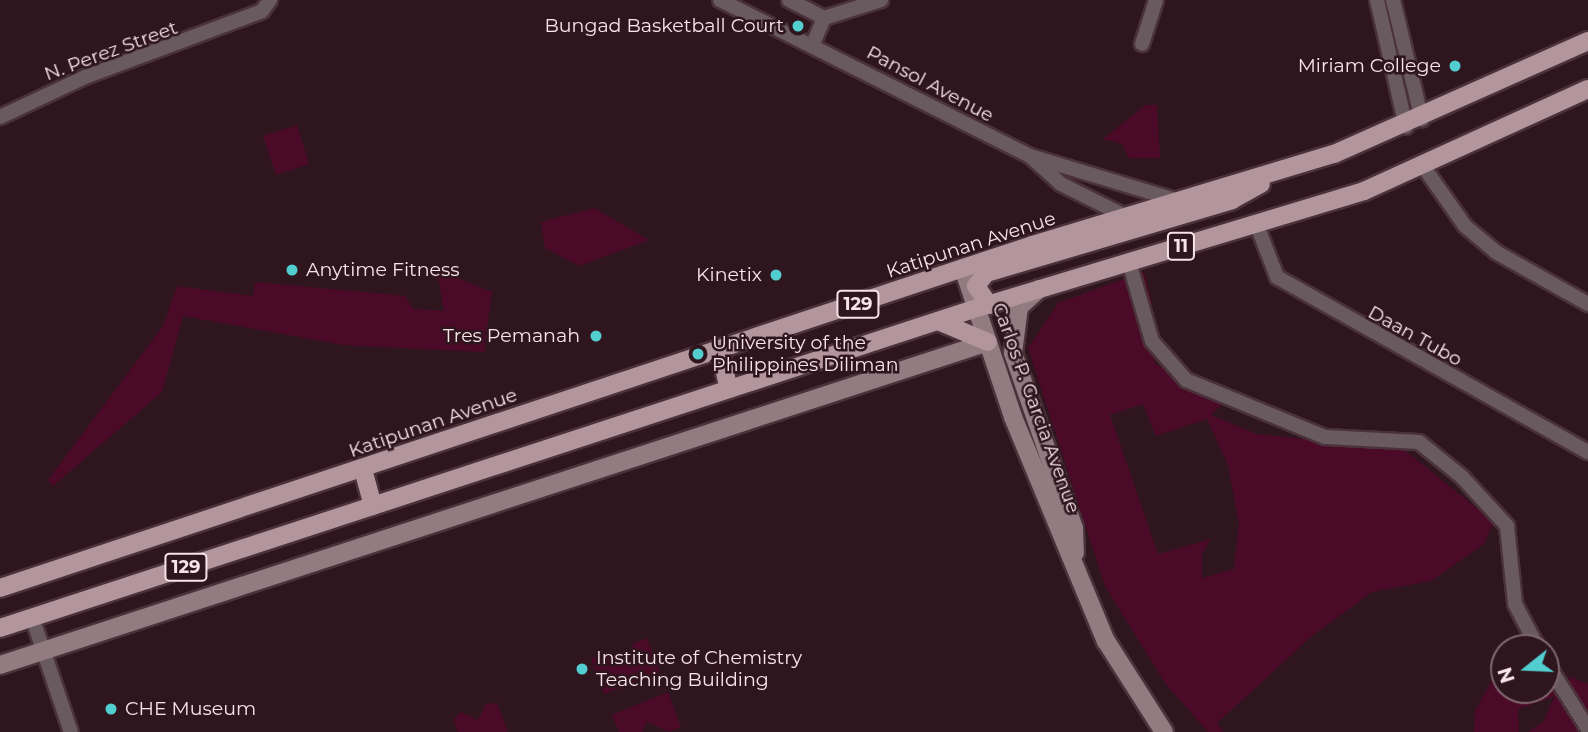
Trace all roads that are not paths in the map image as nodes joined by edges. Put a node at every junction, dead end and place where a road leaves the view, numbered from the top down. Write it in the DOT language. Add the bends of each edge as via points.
graph roads {
  1 [pos="270,0"];
  2 [pos="720,0"];
  3 [pos="789,0"];
  4 [pos="881,0"];
  5 [pos="1156,0"];
  6 [pos="1377,0"];
  7 [pos="1393,0"];
  8 [pos="824,18"];
  9 [pos="1588,41"];
  10 [pos="813,44"];
  11 [pos="1142,44"];
  12 [pos="1588,89"];
  13 [pos="0,117"];
  14 [pos="1414,123"];
  15 [pos="1030,156"];
  16 [pos="1423,166"];
  17 [pos="1278,171"];
  18 [pos="1179,201"];
  19 [pos="1129,218"];
  20 [pos="1256,223"];
  21 [pos="1129,262"];
  22 [pos="963,268"];
  23 [pos="1040,289"];
  24 [pos="1588,304"];
  25 [pos="983,306"];
  26 [pos="938,321"];
  27 [pos="988,342"];
  28 [pos="720,351"];
  29 [pos="729,389"];
  30 [pos="1588,452"];
  31 [pos="367,468"];
  32 [pos="377,504"];
  33 [pos="1075,560"];
  34 [pos="0,588"];
  35 [pos="32,617"];
  36 [pos="0,628"];
  37 [pos="1531,634"];
  38 [pos="43,652"];
  39 [pos="0,666"];
  40 [pos="1560,684"];
  41 [pos="1588,729"];
  42 [pos="71,732"];
  43 [pos="1164,732"];
  1 -- 13 [label="street, N. Perez Street" via="262,11 85,77"];
  2 -- 10 [label="street, Pansol Avenue"];
  3 -- 8 [label="street"];
  4 -- 8 [label="street"];
  5 -- 11 [label="street"];
  6 -- 14 [label="street"];
  7 -- 14 [label="street"];
  8 -- 10 [label="street"];
  9 -- 14 [label="main road, Katipunan Avenue / 11"];
  10 -- 15 [label="street, Pansol Avenue"];
  12 -- 16 [label="main road, 11"];
  14 -- 17 [label="main road, Katipunan Avenue / 11"];
  15 -- 18 [label="street, Pansol Avenue"];
  15 -- 19 [label="street, Pansol Avenue" via="1061,184"];
  16 -- 20 [label="main road, 11"];
  16 -- 24 [label="street" via="1445,204 1475,234"];
  17 -- 18 [label="main road, Katipunan Avenue / 11"];
  17 -- 25 [label="main road" via="1232,200 986,274 976,286"];
  18 -- 19 [label="main road, Katipunan Avenue / 11"];
  19 -- 22 [label="main road, Katipunan Avenue / 11"];
  20 -- 21 [label="main road, 11"];
  20 -- 30 [label="street, Daan Tubo" via="1269,269 1285,283"];
  21 -- 23 [label="main road, 11"];
  21 -- 37 [label="street" via="1152,341 1186,380 1325,437 1419,442 1462,477 1507,526 1516,604"];
  22 -- 25 [label="street, Carlos P. Garcia Avenue"];
  22 -- 28 [label="main road, Katipunan Avenue / 129"];
  23 -- 25 [label="main road, 11"];
  23 -- 33 [label="street, Carlos P. Garcia Avenue" via="1019,307 1013,353 1073,528"];
  25 -- 26 [label="main road, 129"];
  25 -- 27 [label="street, Carlos P. Garcia Avenue"];
  26 -- 27 [label="main road"];
  26 -- 29 [label="main road, 129"];
  27 -- 33 [label="street, Carlos P. Garcia Avenue"];
  27 -- 38 [label="street"];
  28 -- 29 [label="main road"];
  28 -- 31 [label="main road, Katipunan Avenue / 129"];
  29 -- 32 [label="main road, 129"];
  31 -- 32 [label="main road"];
  31 -- 34 [label="main road, Katipunan Avenue / 129"];
  32 -- 35 [label="main road, 129"];
  33 -- 43 [label="street, Carlos P. Garcia Avenue" via="1106,641"];
  35 -- 36 [label="main road, 129"];
  35 -- 38 [label="street"];
  38 -- 39 [label="street"];
  38 -- 42 [label="street"];
  40 -- 41 [label="street"];
}
